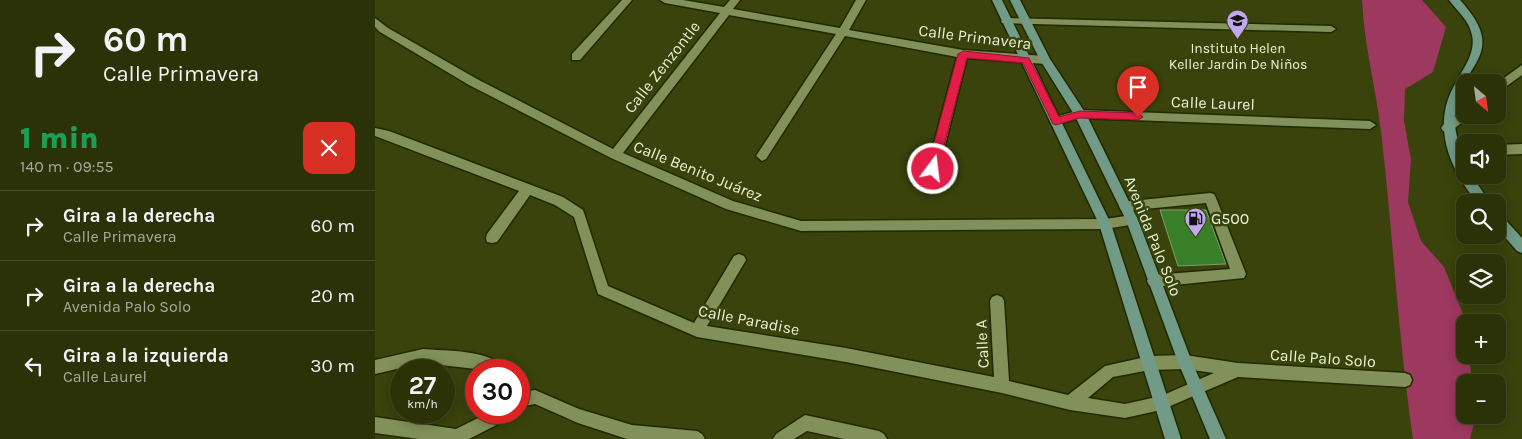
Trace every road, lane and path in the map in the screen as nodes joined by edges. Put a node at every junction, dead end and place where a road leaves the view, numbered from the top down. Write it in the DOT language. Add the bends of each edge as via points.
graph roads {
  1 [pos="627,0"];
  2 [pos="665,0"];
  3 [pos="735,0"];
  4 [pos="861,0"];
  5 [pos="997,0"];
  6 [pos="1015,0"];
  7 [pos="1454,0"];
  8 [pos="725,12"];
  9 [pos="375,21"];
  10 [pos="1005,21"];
  11 [pos="1023,21"];
  12 [pos="1331,30"];
  13 [pos="843,32"];
  14 [pos="963,54"];
  15 [pos="576,57"];
  16 [pos="1026,60"];
  17 [pos="1045,60"];
  18 [pos="1522,69"];
  19 [pos="1506,82"];
  20 [pos="1080,114"];
  21 [pos="1056,121"];
  22 [pos="1456,121"];
  23 [pos="1370,125"];
  24 [pos="1447,128"];
  25 [pos="375,132"];
  26 [pos="1456,147"];
  27 [pos="1522,149"];
  28 [pos="1506,150"];
  29 [pos="615,155"];
  30 [pos="762,156"];
  31 [pos="933,169"];
  32 [pos="1469,184"];
  33 [pos="527,188"];
  34 [pos="1476,194"];
  35 [pos="1125,206"];
  36 [pos="1132,220"];
  37 [pos="1105,224"];
  38 [pos="1506,229"];
  39 [pos="492,238"];
  40 [pos="1522,247"];
  41 [pos="739,260"];
  42 [pos="1154,281"];
  43 [pos="997,301"];
  44 [pos="697,331"];
  45 [pos="465,360"];
  46 [pos="1185,362"];
  47 [pos="1150,363"];
  48 [pos="375,367"];
  49 [pos="1239,370"];
  50 [pos="1405,380"];
  51 [pos="1002,386"];
  52 [pos="1198,388"];
  53 [pos="530,398"];
  54 [pos="1070,403"];
  55 [pos="1161,403"];
  56 [pos="483,424"];
  57 [pos="375,425"];
  58 [pos="630,436"];
  59 [pos="697,439"];
  60 [pos="781,439"];
  61 [pos="879,439"];
  62 [pos="1173,439"];
  63 [pos="1218,439"];
  1 -- 15 [label="street"];
  2 -- 8 [label="street, Calle Primavera"];
  3 -- 8 [label="street, Calle Zenzontle"];
  4 -- 13 [label="street"];
  5 -- 10 [label="main road"];
  6 -- 11 [label="main road, Avenida Palo Solo"];
  7 -- 24 [label="main road" via="1470,18 1478,41 1472,63 1453,98"];
  8 -- 13 [label="street, Calle Primavera"];
  8 -- 29 [label="street, Calle Zenzontle"];
  9 -- 29 [label="street, Calle Benito Juárez" via="384,30 473,82"];
  10 -- 11 [label="street"];
  10 -- 16 [label="main road"];
  11 -- 12 [label="street"];
  11 -- 17 [label="main road, Avenida Palo Solo"];
  13 -- 14 [label="street, Calle Primavera"];
  13 -- 30 [label="street"];
  14 -- 16 [label="street, Calle Primavera"];
  14 -- 31 [label="street"];
  16 -- 17 [label="street, Calle Primavera"];
  16 -- 21 [label="main road"];
  17 -- 20 [label="main road, Avenida Palo Solo"];
  18 -- 19 [label="street"];
  20 -- 21 [label="street, Calle Laurel"];
  20 -- 23 [label="street, Calle Laurel"];
  20 -- 35 [label="main road, Avenida Palo Solo"];
  21 -- 37 [label="main road"];
  22 -- 24 [label="street"];
  24 -- 26 [label="main road"];
  25 -- 33 [label="street, Calle Paradise"];
  27 -- 28 [label="street"];
  29 -- 37 [label="street, Calle Benito Juárez" via="730,205 801,226"];
  32 -- 34 [label="main road"];
  33 -- 39 [label="street"];
  33 -- 44 [label="street, Calle Paradise" via="559,201 579,214 603,290"];
  35 -- 36 [label="main road, Avenida Palo Solo"];
  35 -- 42 [label="street" via="1210,198 1239,274"];
  36 -- 37 [label="street, Calle Benito Juárez"];
  36 -- 42 [label="main road, Avenida Palo Solo"];
  37 -- 47 [label="main road"];
  38 -- 40 [label="main road"];
  41 -- 44 [label="street"];
  42 -- 46 [label="main road, Avenida Palo Solo"];
  43 -- 51 [label="street, Calle A"];
  44 -- 51 [label="street, Calle Paradise" via="846,355"];
  45 -- 48 [label="street" via="423,356"];
  46 -- 47 [label="street, Calle Palo Solo"];
  46 -- 49 [label="street, Calle Palo Solo"];
  46 -- 52 [label="main road, Avenida Palo Solo"];
  47 -- 54 [label="street" via="1110,371"];
  47 -- 55 [label="main road"];
  49 -- 50 [label="street, Calle Palo Solo"];
  49 -- 52 [label="street, Calle Palo Solo"];
  51 -- 54 [label="street, Calle Paradise"];
  52 -- 55 [label="street, Calle Paradise"];
  52 -- 63 [label="main road, Avenida Palo Solo"];
  53 -- 58 [label="street" via="535,397"];
  54 -- 55 [label="street, Calle Paradise" via="1125,411"];
  55 -- 62 [label="main road"];
  56 -- 57 [label="street" via="457,437"];
  58 -- 59 [label="street"];
  60 -- 61 [label="street" via="805,423"];
}
